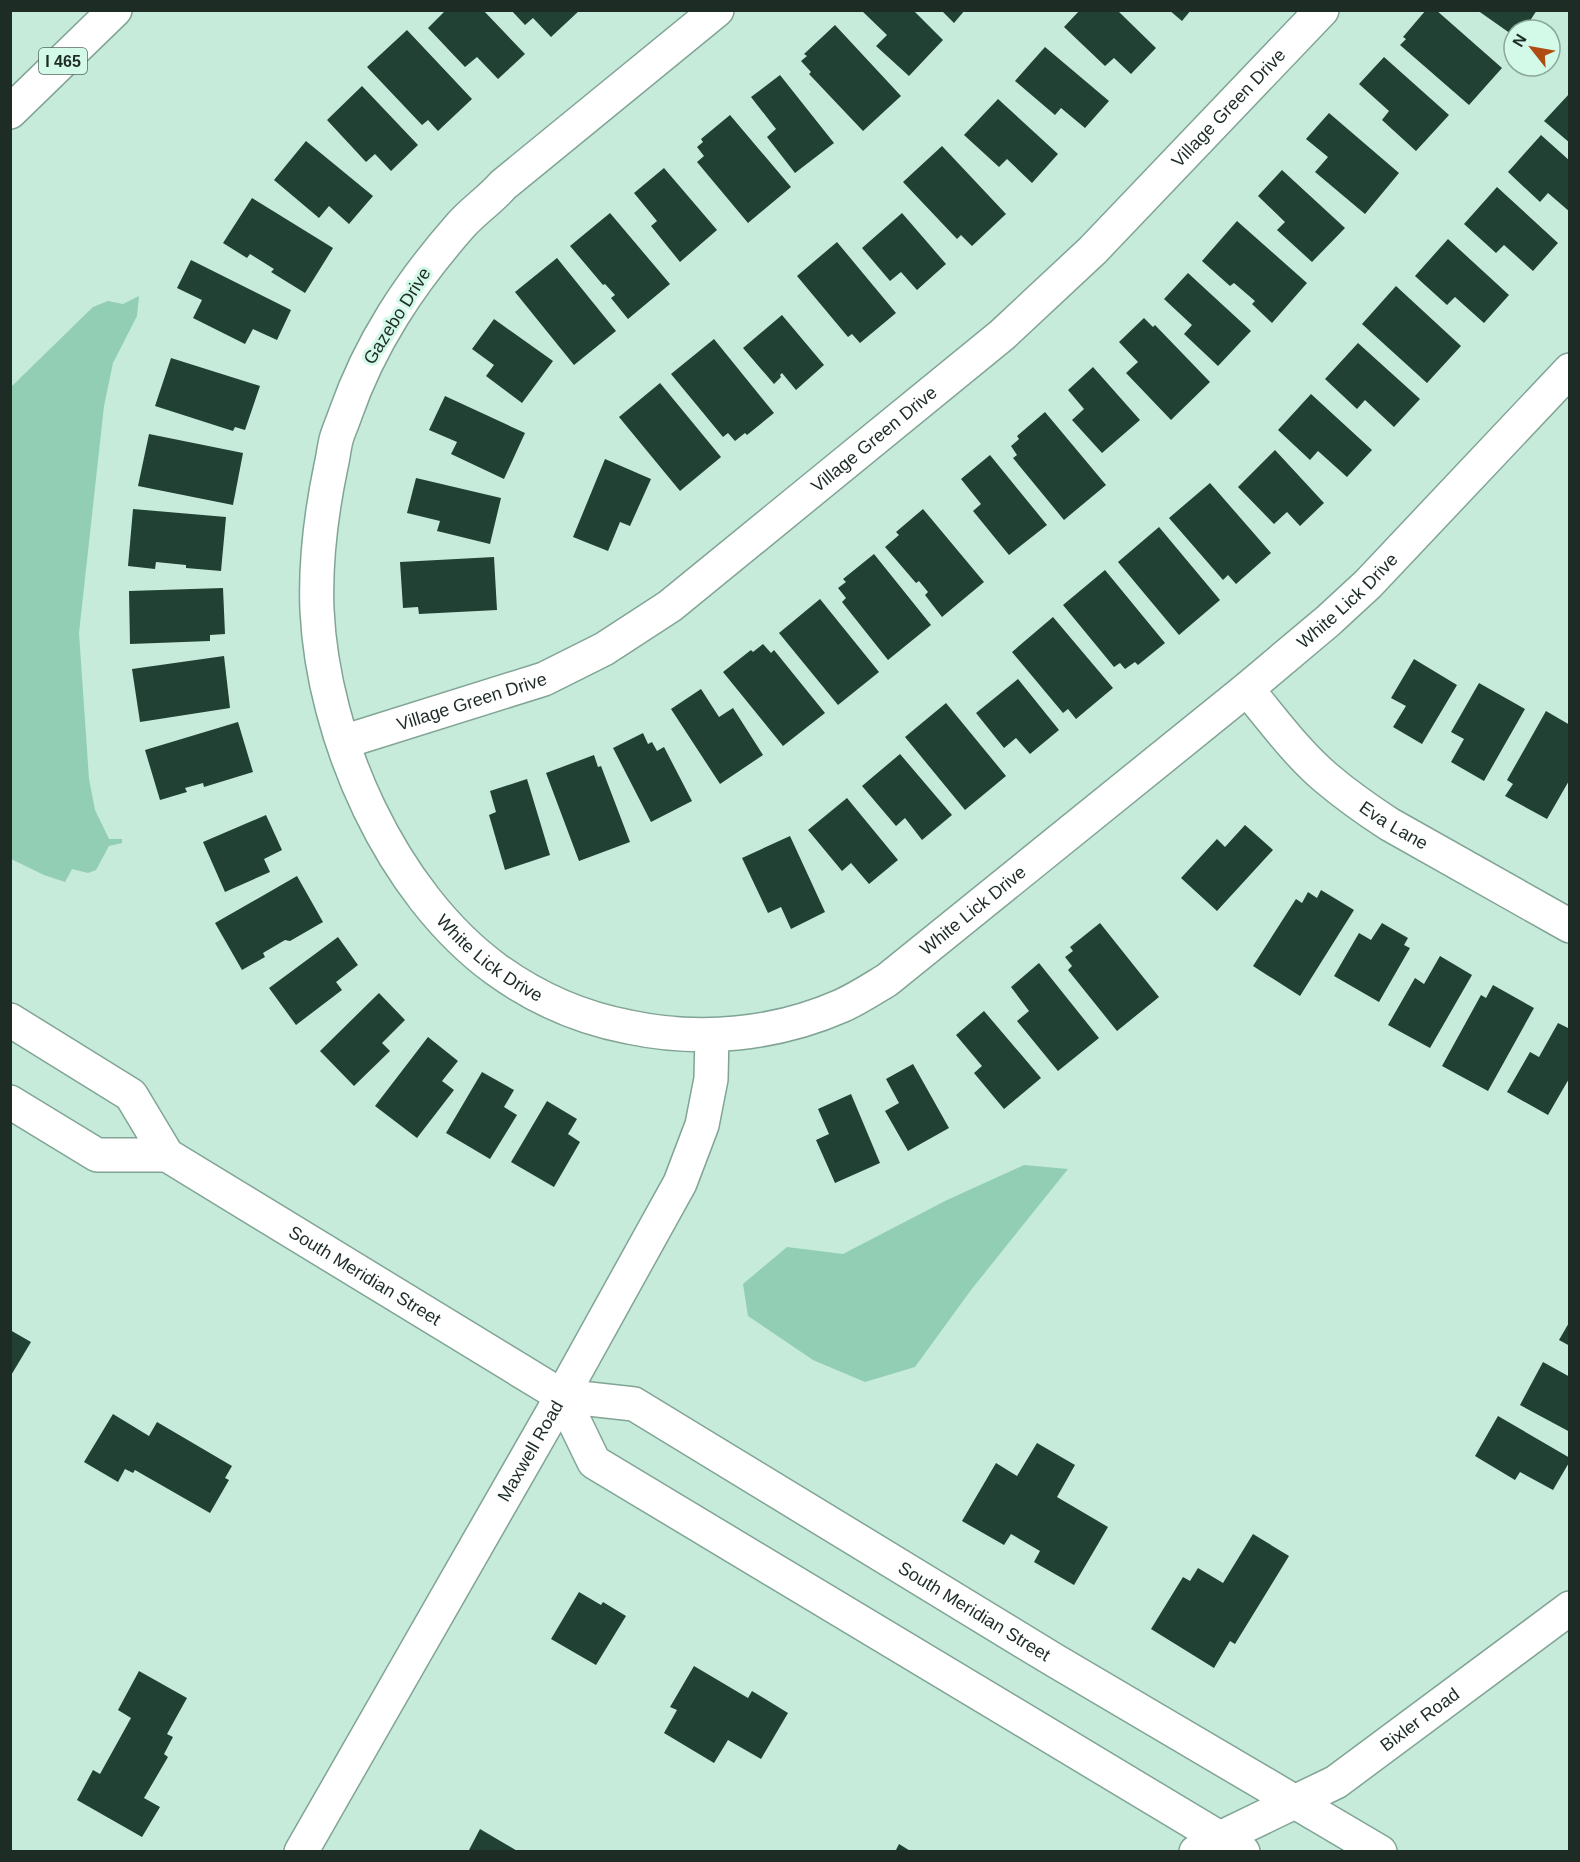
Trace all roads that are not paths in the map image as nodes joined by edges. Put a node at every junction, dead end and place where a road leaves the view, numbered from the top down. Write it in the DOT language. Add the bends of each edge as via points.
graph roads {
  1 [pos="115,10"];
  2 [pos="717,10"];
  3 [pos="1322,10"];
  4 [pos="10,112"];
  5 [pos="1569,370"];
  6 [pos="1247,689"];
  7 [pos="343,742"];
  8 [pos="1569,926"];
  9 [pos="10,1020"];
  10 [pos="712,1035"];
  11 [pos="10,1102"];
  12 [pos="167,1155"];
  13 [pos="562,1396"];
  14 [pos="1569,1608"];
  15 [pos="1295,1802"];
  16 [pos="1220,1847"];
  17 [pos="301,1851"];
  18 [pos="1380,1851"];
  1 -- 4 [label="main road, I 465"];
  2 -- 7 [label="main road, Gazebo Drive" via="503,185 464,222 413,283 369,354 335,441 322,505 317,558 318,625 328,690"];
  3 -- 7 [label="main road, Village Green Drive" via="1093,250 1002,335 670,606 604,649 544,678"];
  5 -- 6 [label="main road, White Lick Drive" via="1368,584"];
  6 -- 8 [label="main road, Eva Lane" via="1298,751 1360,806"];
  6 -- 10 [label="main road, White Lick Drive" via="887,980 815,1016 757,1030"];
  7 -- 10 [label="main road, White Lick Drive" via="371,812 402,866 432,908 486,961 537,995 592,1018 651,1032"];
  9 -- 12 [label="main road, South Meridian Street" via="131,1095"];
  10 -- 13 [label="main road, Maxwell Road" via="711,1079 702,1125 680,1183"];
  11 -- 12 [label="main road" via="97,1155"];
  12 -- 13 [label="main road, South Meridian Street"];
  13 -- 15 [label="main road, South Meridian Street" via="634,1404"];
  13 -- 16 [label="main road" via="594,1462"];
  13 -- 17 [label="main road, Maxwell Road"];
  14 -- 15 [label="main road, Bixler Road" via="1348,1774"];
  15 -- 16 [label="main road, Bixler Road" via="1261,1817"];
  15 -- 18 [label="main road, South Meridian Street"];
}
